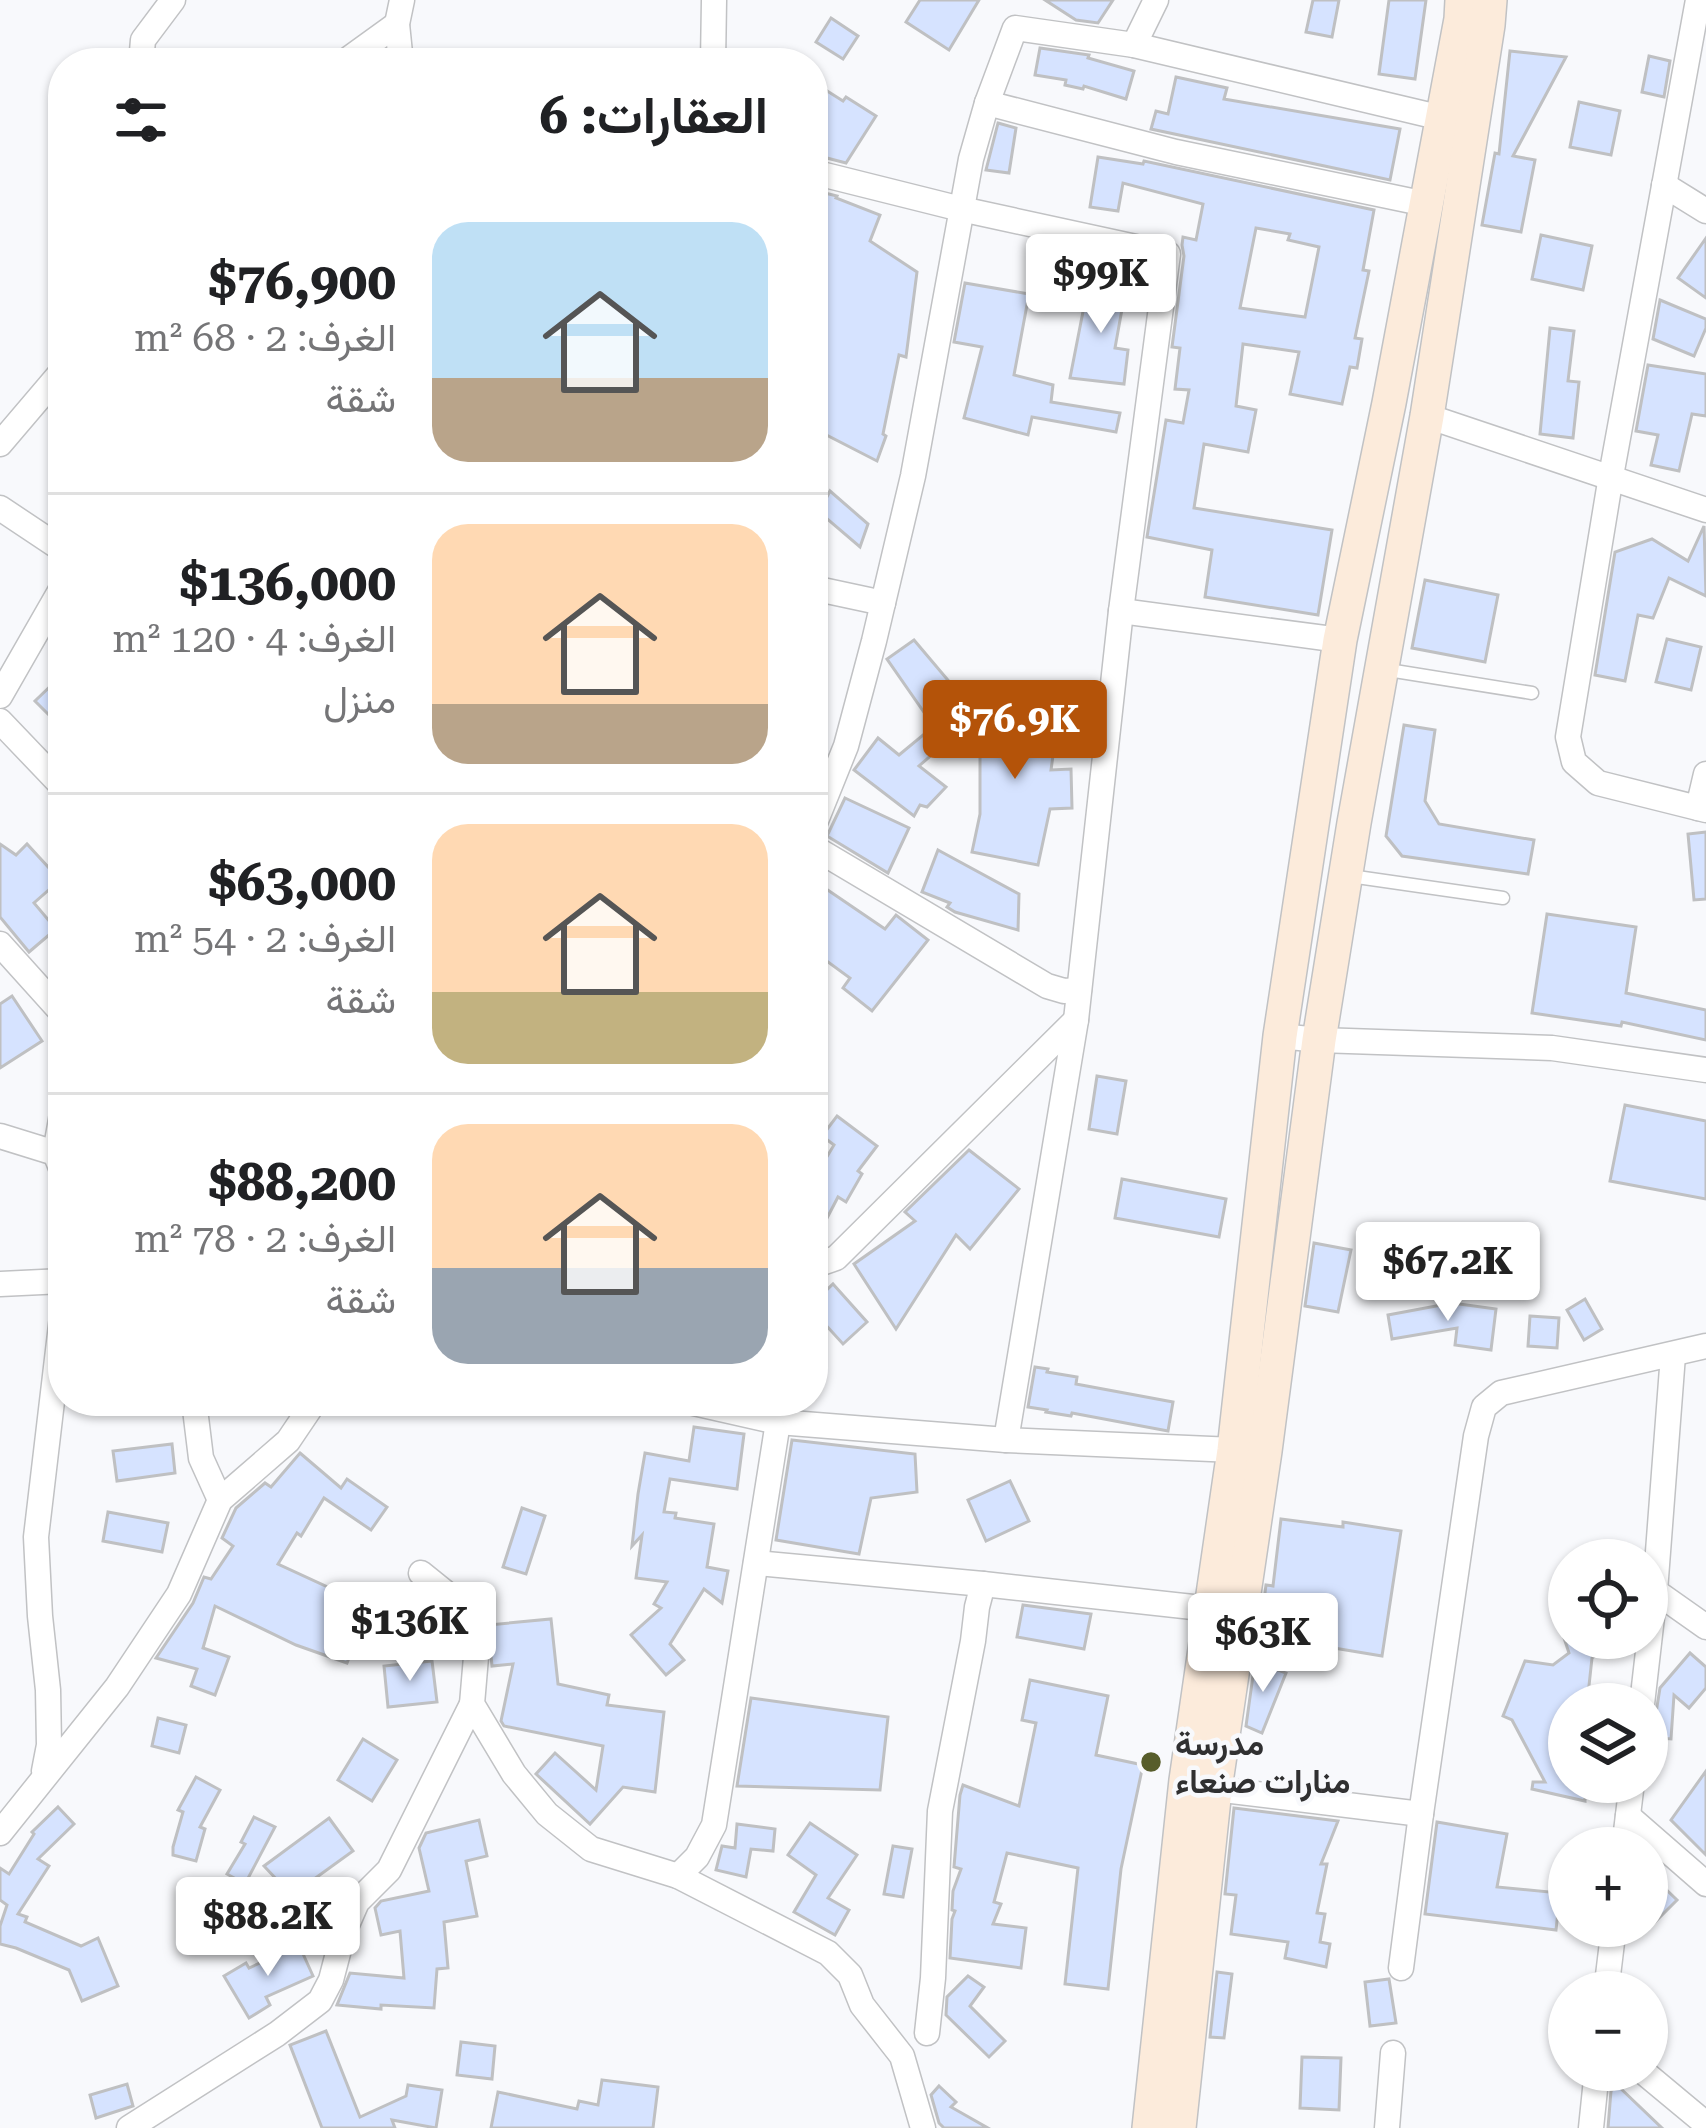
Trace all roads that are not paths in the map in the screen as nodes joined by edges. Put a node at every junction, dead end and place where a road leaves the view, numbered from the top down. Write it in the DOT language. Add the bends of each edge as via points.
graph roads {
  1 [pos="173,0"];
  2 [pos="714,0"];
  3 [pos="1156,0"];
  4 [pos="1462,0"];
  5 [pos="1490,0"];
  6 [pos="1701,1"];
  7 [pos="399,12"];
  8 [pos="1134,45"];
  9 [pos="142,48"];
  10 [pos="359,48"];
  11 [pos="400,48"];
  12 [pos="713,48"];
  13 [pos="987,103"];
  14 [pos="1442,118"];
  15 [pos="828,176"];
  16 [pos="1664,185"];
  17 [pos="1426,204"];
  18 [pos="962,209"];
  19 [pos="1706,211"];
  20 [pos="48,388"];
  21 [pos="1389,403"];
  22 [pos="1427,416"];
  23 [pos="0,444"];
  24 [pos="1610,476"];
  25 [pos="0,508"];
  26 [pos="1706,510"];
  27 [pos="48,540"];
  28 [pos="828,591"];
  29 [pos="883,603"];
  30 [pos="1121,611"];
  31 [pos="48,612"];
  32 [pos="1340,640"];
  33 [pos="1381,669"];
  34 [pos="1532,692"];
  35 [pos="0,696"];
  36 [pos="0,722"];
  37 [pos="48,772"];
  38 [pos="1706,774"];
  39 [pos="828,791"];
  40 [pos="1702,809"];
  41 [pos="1313,817"];
  42 [pos="1354,823"];
  43 [pos="828,856"];
  44 [pos="1346,875"];
  45 [pos="1503,898"];
  46 [pos="0,944"];
  47 [pos="1079,990"];
  48 [pos="48,997"];
  49 [pos="1076,1020"];
  50 [pos="1280,1036"];
  51 [pos="1319,1040"];
  52 [pos="1706,1070"];
  53 [pos="0,1136"];
  54 [pos="48,1158"];
  55 [pos="828,1261"];
  56 [pos="48,1282"];
  57 [pos="0,1284"];
  58 [pos="1706,1346"];
  59 [pos="1673,1354"];
  60 [pos="50,1416"];
  61 [pos="196,1416"];
  62 [pos="305,1416"];
  63 [pos="760,1416"];
  64 [pos="778,1422"];
  65 [pos="1006,1439"];
  66 [pos="1234,1450"];
  67 [pos="220,1500"];
  68 [pos="1659,1539"];
  69 [pos="756,1563"];
  70 [pos="421,1573"];
  71 [pos="983,1584"];
  72 [pos="1668,1600"];
  73 [pos="1211,1609"];
  74 [pos="1706,1627"];
  75 [pos="472,1704"];
  76 [pos="42,1779"];
  77 [pos="1215,1789"];
  78 [pos="1630,1803"];
  79 [pos="1420,1814"];
  80 [pos="1628,1816"];
  81 [pos="1627,1827"];
  82 [pos="0,1833"];
  83 [pos="678,1876"];
  84 [pos="1706,1884"];
  85 [pos="1401,1968"];
  86 [pos="927,2033"];
  87 [pos="1393,2054"];
  88 [pos="1595,2091"];
  89 [pos="1666,2091"];
  90 [pos="1706,2124"];
  91 [pos="129,2128"];
  92 [pos="923,2128"];
  93 [pos="1149,2128"];
  94 [pos="1179,2128"];
  95 [pos="1387,2128"];
  96 [pos="1592,2128"];
  1 -- 9 [label="street"];
  2 -- 12 [label="street"];
  3 -- 8 [label="street"];
  4 -- 14 [label="street"];
  5 -- 22 [label="street"];
  6 -- 16 [label="street"];
  7 -- 10 [label="street"];
  7 -- 11 [label="street"];
  8 -- 13 [label="street" via="1015,28"];
  8 -- 14 [label="street"];
  13 -- 17 [label="street"];
  13 -- 18 [label="street"];
  14 -- 17 [label="street"];
  15 -- 18 [label="street"];
  16 -- 19 [label="street"];
  16 -- 24 [label="street"];
  17 -- 21 [label="street"];
  18 -- 29 [label="street"];
  18 -- 30 [label="street" via="1168,254"];
  20 -- 23 [label="street"];
  21 -- 22 [label="street"];
  21 -- 32 [label="street"];
  22 -- 24 [label="street"];
  22 -- 33 [label="street"];
  24 -- 26 [label="street"];
  24 -- 40 [label="street" via="1568,737 1574,762 1598,783"];
  25 -- 27 [label="street"];
  28 -- 29 [label="street"];
  29 -- 39 [label="street"];
  30 -- 32 [label="street"];
  30 -- 47 [label="street"];
  31 -- 35 [label="street"];
  32 -- 41 [label="street"];
  33 -- 34 [label="lane"];
  33 -- 42 [label="street"];
  36 -- 37 [label="street"];
  38 -- 40 [label="street"];
  41 -- 42 [label="street"];
  41 -- 50 [label="street"];
  42 -- 44 [label="street"];
  43 -- 47 [label="street" via="1047,986"];
  44 -- 45 [label="lane"];
  44 -- 51 [label="street"];
  46 -- 48 [label="street"];
  47 -- 49 [label="street"];
  49 -- 55 [label="street"];
  49 -- 65 [label="street"];
  50 -- 51 [label="street"];
  50 -- 66 [label="street"];
  51 -- 52 [label="street" via="1552,1048"];
  51 -- 77 [label="street"];
  53 -- 54 [label="street"];
  56 -- 57 [label="street"];
  58 -- 59 [label="street"];
  59 -- 68 [label="street"];
  59 -- 79 [label="street" via="1501,1393 1484,1406"];
  60 -- 76 [label="street" via="36,1538 49,1745"];
  61 -- 67 [label="street" via="201,1458"];
  62 -- 67 [label="street"];
  63 -- 64 [label="street"];
  64 -- 65 [label="street"];
  64 -- 69 [label="street"];
  65 -- 66 [label="street"];
  66 -- 73 [label="street"];
  67 -- 76 [label="street" via="179,1594"];
  69 -- 71 [label="street"];
  69 -- 83 [label="street" via="714,1825"];
  70 -- 75 [label="street" via="470,1619"];
  71 -- 73 [label="street"];
  71 -- 86 [label="street" via="940,1811"];
  72 -- 74 [label="street"];
  73 -- 93 [label="street"];
  75 -- 83 [label="street" via="548,1814 591,1849"];
  75 -- 91 [label="street" via="389,1870 357,1902 320,2001"];
  76 -- 82 [label="street"];
  77 -- 79 [label="street"];
  77 -- 94 [label="street"];
  78 -- 80 [label="street"];
  79 -- 85 [label="street"];
  80 -- 81 [label="street"];
  80 -- 84 [label="street"];
  83 -- 92 [label="street" via="828,1953 850,1975 862,2006 902,2056"];
  87 -- 95 [label="street"];
  88 -- 96 [label="street"];
  89 -- 90 [label="street"];
}
